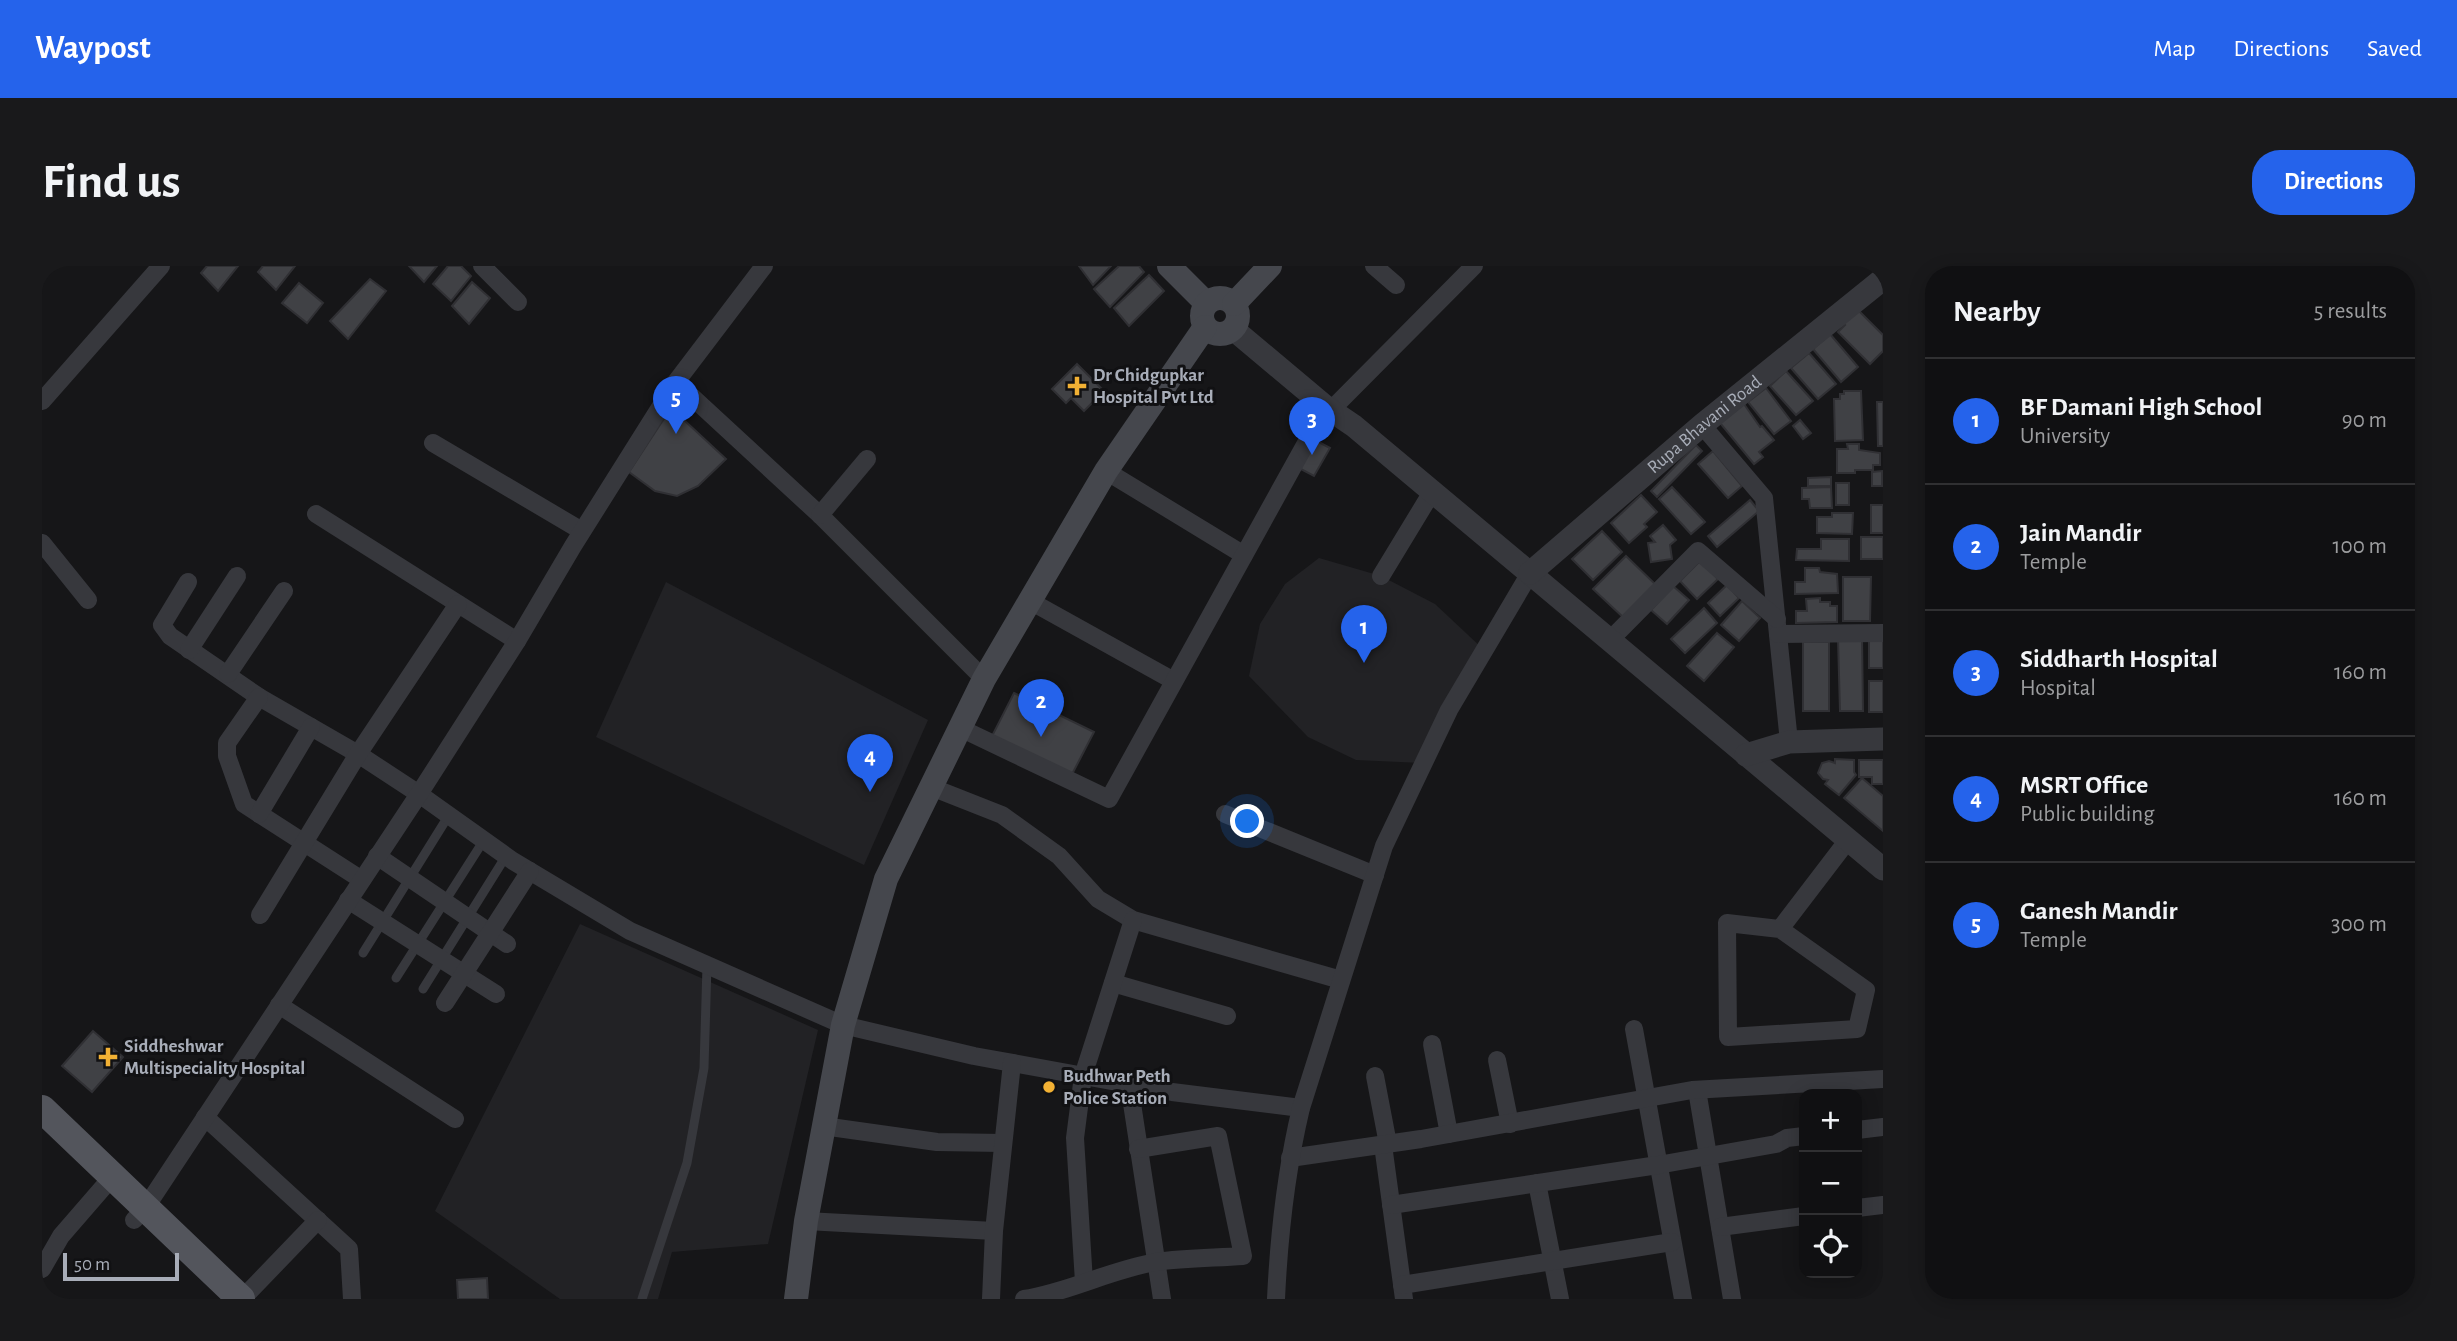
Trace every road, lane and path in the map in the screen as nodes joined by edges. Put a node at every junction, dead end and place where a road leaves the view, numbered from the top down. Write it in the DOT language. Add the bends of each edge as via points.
graph roads {
  1 [pos="161,266"];
  2 [pos="482,266"];
  3 [pos="764,266"];
  4 [pos="1169,266"];
  5 [pos="1249,266"];
  6 [pos="1270,266"];
  7 [pos="1374,266"];
  8 [pos="1474,266"];
  9 [pos="1883,279"];
  10 [pos="1396,285"];
  11 [pos="518,302"];
  12 [pos="1219,312"];
  13 [pos="676,382"];
  14 [pos="42,401"];
  15 [pos="1329,409"];
  16 [pos="1702,425"];
  17 [pos="433,443"];
  18 [pos="867,459"];
  19 [pos="1106,471"];
  20 [pos="1433,492"];
  21 [pos="316,514"];
  22 [pos="820,515"];
  23 [pos="582,531"];
  24 [pos="42,544"];
  25 [pos="1244,555"];
  26 [pos="1530,573"];
  27 [pos="237,576"];
  28 [pos="1381,576"];
  29 [pos="188,582"];
  30 [pos="284,591"];
  31 [pos="88,600"];
  32 [pos="1030,601"];
  33 [pos="458,604"];
  34 [pos="1778,627"];
  35 [pos="1883,632"];
  36 [pos="1610,640"];
  37 [pos="517,641"];
  38 [pos="189,650"];
  39 [pos="228,674"];
  40 [pos="984,679"];
  41 [pos="1174,681"];
  42 [pos="259,697"];
  43 [pos="311,727"];
  44 [pos="960,728"];
  45 [pos="1883,739"];
  46 [pos="1789,742"];
  47 [pos="358,754"];
  48 [pos="1746,755"];
  49 [pos="931,786"];
  50 [pos="419,794"];
  51 [pos="259,814"];
  52 [pos="1226,814"];
  53 [pos="449,815"];
  54 [pos="1848,839"];
  55 [pos="484,840"];
  56 [pos="304,843"];
  57 [pos="377,856"];
  58 [pos="506,856"];
  59 [pos="1883,869"];
  60 [pos="530,871"];
  61 [pos="1375,876"];
  62 [pos="410,878"];
  63 [pos="362,880"];
  64 [pos="348,900"];
  65 [pos="445,901"];
  66 [pos="260,915"];
  67 [pos="468,917"];
  68 [pos="1133,920"];
  69 [pos="383,922"];
  70 [pos="1780,929"];
  71 [pos="490,932"];
  72 [pos="418,944"];
  73 [pos="508,944"];
  74 [pos="363,953"];
  75 [pos="442,959"];
  76 [pos="707,965"];
  77 [pos="464,973"];
  78 [pos="396,978"];
  79 [pos="1341,980"];
  80 [pos="1113,983"];
  81 [pos="423,989"];
  82 [pos="496,993"];
  83 [pos="445,1003"];
  84 [pos="279,1005"];
  85 [pos="1227,1016"];
  86 [pos="842,1025"];
  87 [pos="1634,1030"];
  88 [pos="1432,1044"];
  89 [pos="1497,1060"];
  90 [pos="1012,1063"];
  91 [pos="1083,1076"];
  92 [pos="1375,1076"];
  93 [pos="1883,1079"];
  94 [pos="1129,1084"];
  95 [pos="1697,1090"];
  96 [pos="1646,1099"];
  97 [pos="1301,1108"];
  98 [pos="42,1109"];
  99 [pos="205,1117"];
  100 [pos="455,1119"];
  101 [pos="1510,1124"];
  102 [pos="823,1126"];
  103 [pos="1883,1127"];
  104 [pos="1862,1129"];
  105 [pos="42,1133"];
  106 [pos="1449,1134"];
  107 [pos="1799,1137"];
  108 [pos="1003,1143"];
  109 [pos="1385,1144"];
  110 [pos="1138,1149"];
  111 [pos="1708,1156"];
  112 [pos="1290,1158"];
  113 [pos="1658,1165"];
  114 [pos="107,1182"];
  115 [pos="1537,1183"];
  116 [pos="1391,1205"];
  117 [pos="1883,1205"];
  118 [pos="1862,1207"];
  119 [pos="140,1214"];
  120 [pos="1799,1217"];
  121 [pos="318,1220"];
  122 [pos="806,1222"];
  123 [pos="1720,1227"];
  124 [pos="994,1231"];
  125 [pos="1672,1242"];
  126 [pos="1553,1261"];
  127 [pos="1155,1262"];
  128 [pos="42,1269"];
  129 [pos="1084,1282"];
  130 [pos="1403,1292"];
  131 [pos="216,1299"];
  132 [pos="242,1299"];
  133 [pos="352,1299"];
  134 [pos="642,1299"];
  135 [pos="796,1299"];
  136 [pos="991,1299"];
  137 [pos="1024,1299"];
  138 [pos="1162,1299"];
  139 [pos="1276,1299"];
  140 [pos="1560,1299"];
  141 [pos="1683,1299"];
  142 [pos="1732,1299"];
  1 -- 14 [label="street"];
  2 -- 11 [label="street"];
  3 -- 13 [label="street"];
  4 -- 12 [label="main road"];
  5 -- 12 [label="main road"];
  6 -- 12 [label="main road"];
  7 -- 10 [label="street"];
  8 -- 15 [label="street"];
  9 -- 16 [label="street, Rupa Bhavani Road"];
  12 -- 15 [label="street"];
  12 -- 19 [label="main road"];
  13 -- 22 [label="street"];
  13 -- 23 [label="street"];
  15 -- 20 [label="street"];
  15 -- 25 [label="street"];
  16 -- 26 [label="street, Rupa Bhavani Road"];
  16 -- 34 [label="street" via="1764,498"];
  17 -- 23 [label="street"];
  18 -- 22 [label="street"];
  19 -- 25 [label="street"];
  19 -- 32 [label="main road"];
  20 -- 26 [label="street"];
  20 -- 28 [label="street"];
  21 -- 33 [label="street"];
  22 -- 40 [label="street"];
  23 -- 37 [label="street"];
  24 -- 31 [label="street"];
  25 -- 41 [label="street"];
  26 -- 36 [label="street"];
  26 -- 61 [label="street" via="1449,710 1384,846"];
  27 -- 38 [label="street"];
  29 -- 38 [label="street" via="162,625"];
  30 -- 39 [label="street"];
  32 -- 40 [label="main road"];
  32 -- 41 [label="street"];
  33 -- 37 [label="street"];
  33 -- 47 [label="street"];
  34 -- 35 [label="street"];
  34 -- 36 [label="street" via="1698,551"];
  34 -- 46 [label="street"];
  36 -- 48 [label="street"];
  37 -- 50 [label="street"];
  38 -- 39 [label="street"];
  39 -- 42 [label="street"];
  40 -- 44 [label="main road"];
  41 -- 44 [label="street" via="1109,799"];
  42 -- 43 [label="street"];
  42 -- 51 [label="street" via="227,743 244,804"];
  43 -- 47 [label="street"];
  43 -- 51 [label="street"];
  44 -- 49 [label="main road"];
  45 -- 46 [label="street"];
  46 -- 48 [label="street"];
  47 -- 50 [label="street"];
  47 -- 56 [label="street"];
  48 -- 54 [label="street"];
  49 -- 68 [label="street" via="1002,815 1059,856 1098,899"];
  49 -- 86 [label="main road" via="886,879"];
  50 -- 53 [label="street"];
  50 -- 57 [label="street"];
  51 -- 56 [label="street"];
  52 -- 61 [label="street"];
  53 -- 55 [label="street"];
  53 -- 62 [label="lane"];
  54 -- 59 [label="street"];
  54 -- 70 [label="street"];
  55 -- 58 [label="street"];
  55 -- 65 [label="lane"];
  56 -- 63 [label="street"];
  56 -- 66 [label="street"];
  57 -- 62 [label="street"];
  57 -- 63 [label="street"];
  58 -- 60 [label="street"];
  58 -- 67 [label="lane"];
  60 -- 71 [label="street"];
  60 -- 76 [label="street" via="630,931"];
  61 -- 79 [label="street"];
  62 -- 65 [label="street"];
  62 -- 69 [label="lane"];
  63 -- 64 [label="street"];
  64 -- 69 [label="street"];
  64 -- 84 [label="street"];
  65 -- 67 [label="street"];
  65 -- 72 [label="lane"];
  67 -- 71 [label="street"];
  67 -- 75 [label="lane"];
  68 -- 79 [label="street"];
  68 -- 80 [label="street"];
  69 -- 72 [label="street"];
  69 -- 74 [label="lane"];
  70 -- 70 [label="street" via="1866,990 1857,1029 1728,1037 1727,923"];
  71 -- 73 [label="street"];
  71 -- 77 [label="street"];
  72 -- 75 [label="street"];
  72 -- 78 [label="lane"];
  75 -- 77 [label="street"];
  75 -- 81 [label="lane"];
  76 -- 86 [label="street"];
  76 -- 134 [label="lane" via="704,1068 687,1163"];
  77 -- 82 [label="street"];
  77 -- 83 [label="street"];
  79 -- 97 [label="street"];
  80 -- 85 [label="street"];
  80 -- 91 [label="street"];
  84 -- 99 [label="street"];
  84 -- 100 [label="street"];
  86 -- 90 [label="street"];
  86 -- 102 [label="main road"];
  87 -- 96 [label="street"];
  88 -- 106 [label="street"];
  89 -- 101 [label="street"];
  90 -- 91 [label="street"];
  90 -- 108 [label="street"];
  91 -- 94 [label="street"];
  91 -- 129 [label="street" via="1075,1138"];
  92 -- 109 [label="street"];
  93 -- 95 [label="street"];
  94 -- 97 [label="street"];
  94 -- 110 [label="street"];
  95 -- 96 [label="street"];
  95 -- 111 [label="street"];
  96 -- 101 [label="street"];
  96 -- 113 [label="street"];
  97 -- 112 [label="street"];
  98 -- 114 [label="main road"];
  99 -- 119 [label="street"];
  99 -- 121 [label="street"];
  101 -- 106 [label="street"];
  102 -- 108 [label="street" via="937,1142"];
  102 -- 122 [label="main road"];
  103 -- 104 [label="street"];
  105 -- 114 [label="main road"];
  106 -- 109 [label="street"];
  107 -- 111 [label="street"];
  108 -- 124 [label="street"];
  109 -- 112 [label="street"];
  109 -- 116 [label="street"];
  110 -- 127 [label="street"];
  110 -- 127 [label="street" via="1218,1136 1243,1256"];
  111 -- 113 [label="street"];
  111 -- 123 [label="street"];
  112 -- 139 [label="street"];
  113 -- 115 [label="street"];
  113 -- 125 [label="street"];
  114 -- 119 [label="main road"];
  114 -- 128 [label="street" via="61,1236"];
  115 -- 116 [label="street"];
  115 -- 126 [label="street"];
  116 -- 130 [label="street"];
  117 -- 118 [label="street"];
  119 -- 131 [label="main road"];
  119 -- 132 [label="main road"];
  120 -- 123 [label="street"];
  121 -- 132 [label="street"];
  121 -- 133 [label="street" via="349,1248"];
  122 -- 124 [label="street"];
  122 -- 135 [label="main road"];
  123 -- 142 [label="street"];
  124 -- 136 [label="street"];
  125 -- 126 [label="street"];
  125 -- 141 [label="street"];
  126 -- 130 [label="street"];
  126 -- 140 [label="street"];
  127 -- 129 [label="street"];
  127 -- 138 [label="street"];
  129 -- 137 [label="street"];
}
